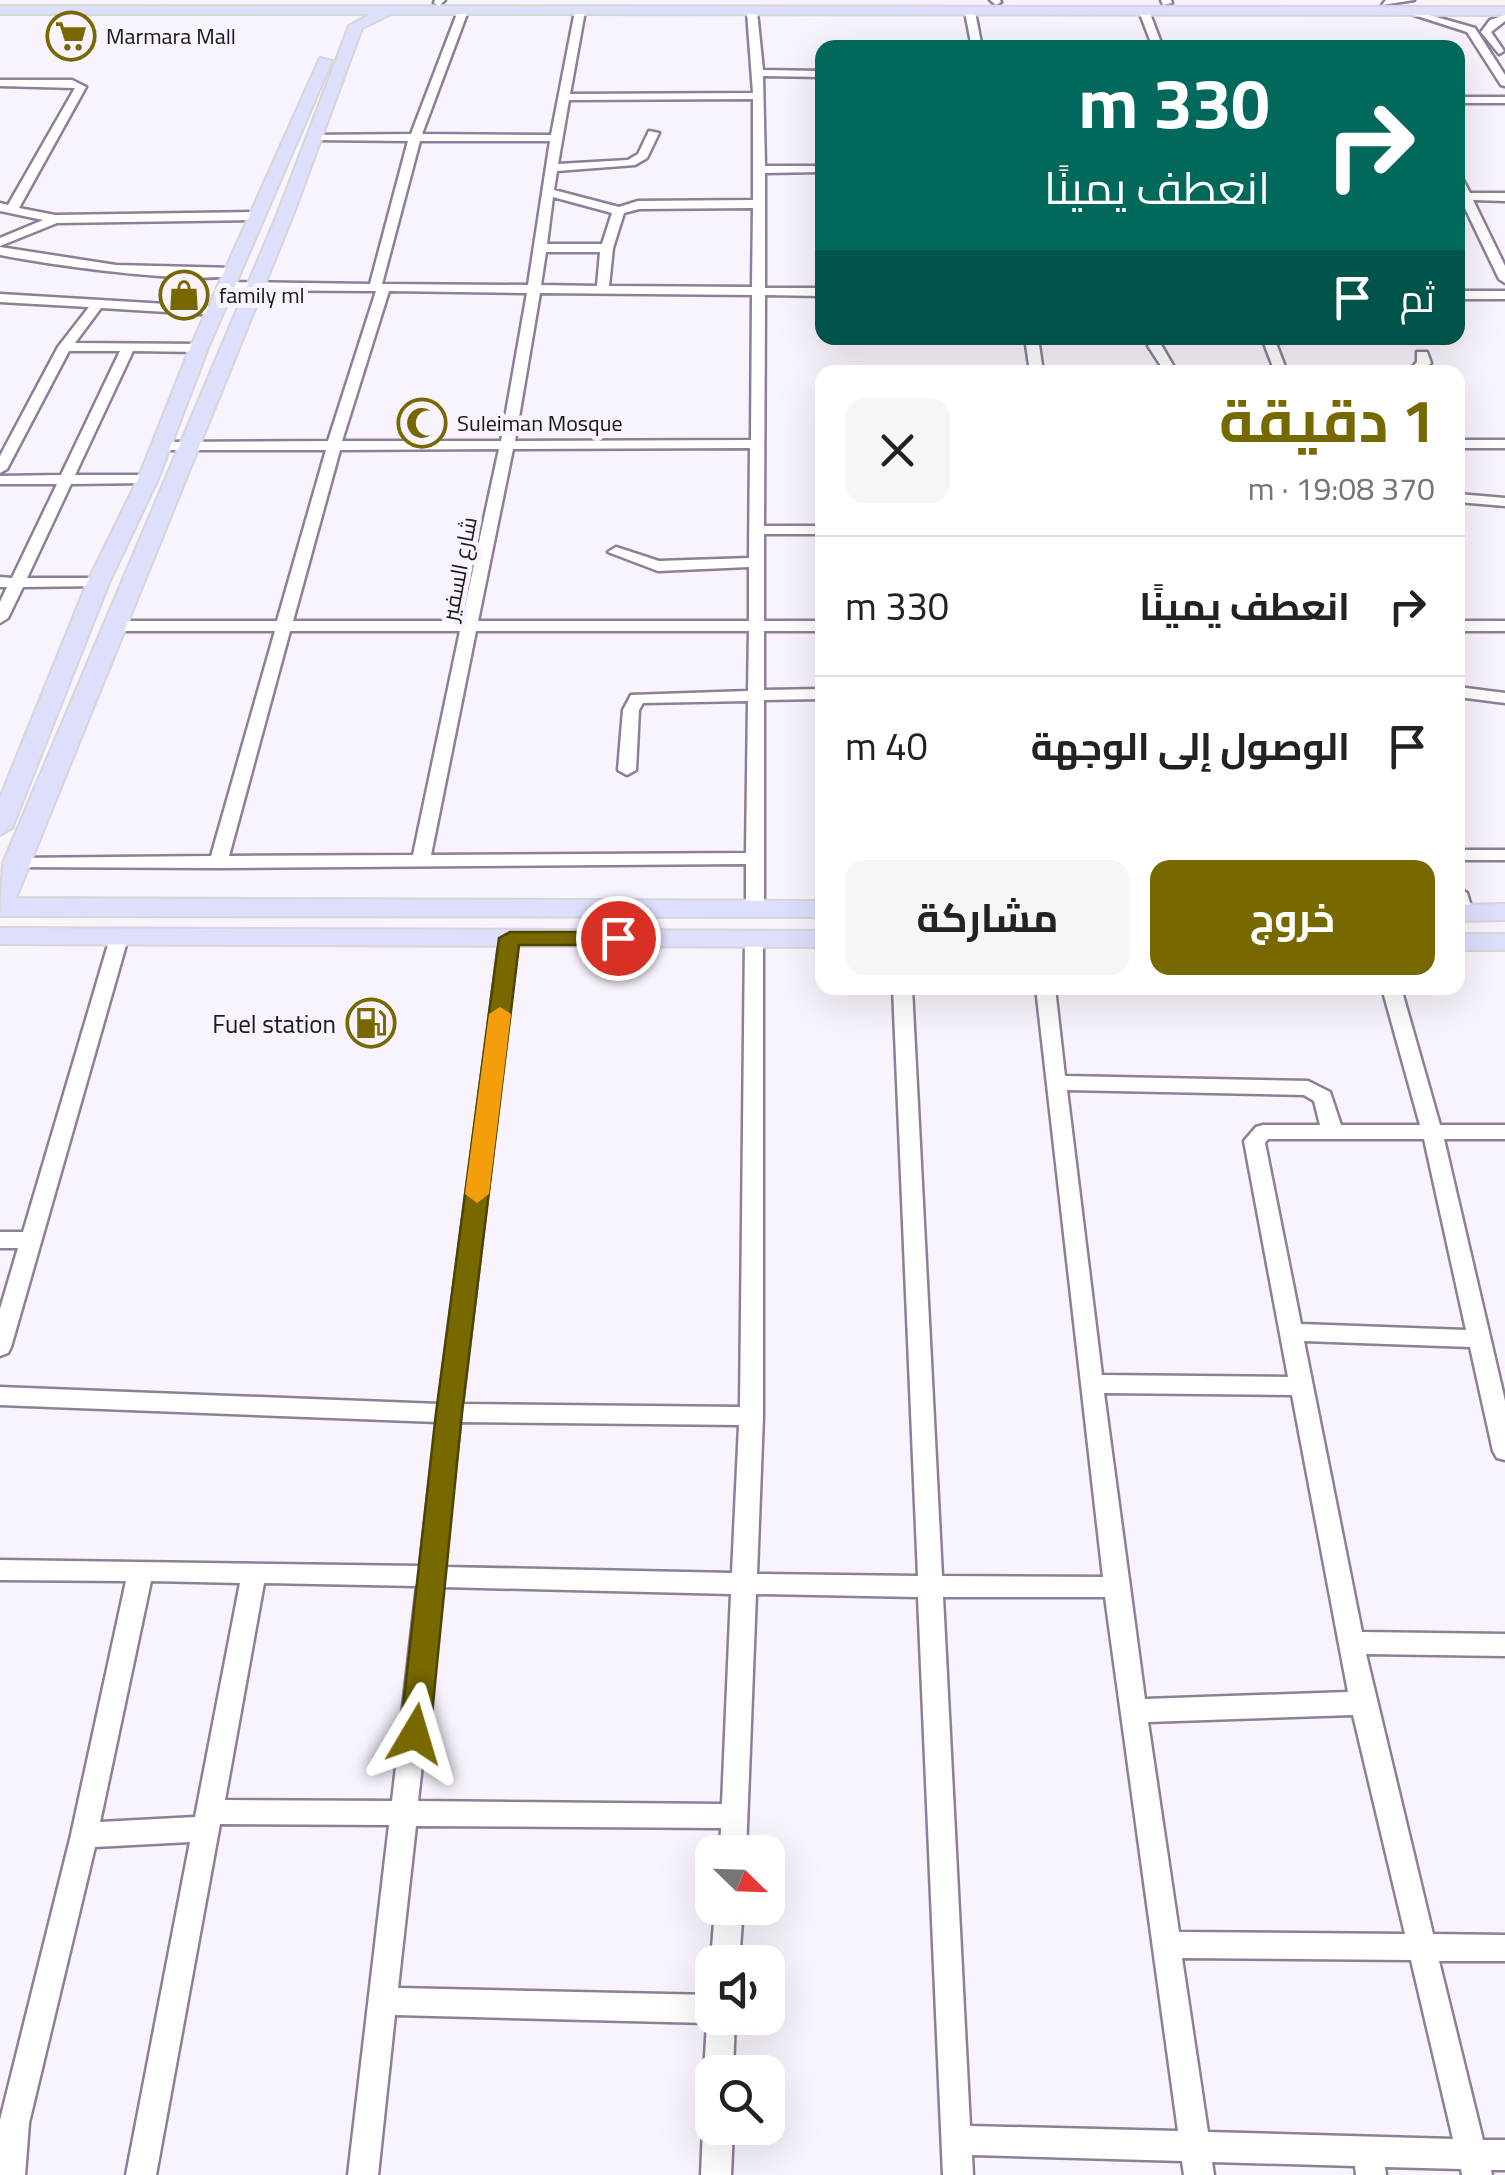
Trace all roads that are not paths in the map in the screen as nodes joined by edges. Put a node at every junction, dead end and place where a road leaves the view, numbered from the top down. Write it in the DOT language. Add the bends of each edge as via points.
graph roads {
  1 [pos="440,1"];
  2 [pos="996,1"];
  3 [pos="0,2"];
  4 [pos="1166,2"];
  5 [pos="421,3"];
  6 [pos="1386,3"];
  7 [pos="1505,3"];
  8 [pos="310,4"];
  9 [pos="398,5"];
  10 [pos="582,5"];
  11 [pos="1411,6"];
  12 [pos="886,7"];
  13 [pos="935,7"];
  14 [pos="0,10"];
  15 [pos="463,11"];
  16 [pos="1144,11"];
  17 [pos="752,12"];
  18 [pos="970,12"];
  19 [pos="1505,15"];
  20 [pos="975,40"];
  21 [pos="1155,40"];
  22 [pos="1505,61"];
  23 [pos="758,73"];
  24 [pos="815,74"];
  25 [pos="0,83"];
  26 [pos="1505,83"];
  27 [pos="758,96"];
  28 [pos="564,97"];
  29 [pos="1465,100"];
  30 [pos="1505,100"];
  31 [pos="653,132"];
  32 [pos="314,137"];
  33 [pos="415,137"];
  34 [pos="556,138"];
  35 [pos="554,168"];
  36 [pos="759,170"];
  37 [pos="815,170"];
  38 [pos="551,193"];
  39 [pos="1465,196"];
  40 [pos="1505,197"];
  41 [pos="758,204"];
  42 [pos="1465,204"];
  43 [pos="6,209"];
  44 [pos="618,210"];
  45 [pos="258,216"];
  46 [pos="55,219"];
  47 [pos="0,242"];
  48 [pos="540,248"];
  49 [pos="607,248"];
  50 [pos="0,251"];
  51 [pos="231,279"];
  52 [pos="1505,279"];
  53 [pos="253,287"];
  54 [pos="380,287"];
  55 [pos="532,287"];
  56 [pos="603,288"];
  57 [pos="758,292"];
  58 [pos="815,292"];
  59 [pos="1465,295"];
  60 [pos="1505,295"];
  61 [pos="0,298"];
  62 [pos="96,306"];
  63 [pos="216,311"];
  64 [pos="1155,346"];
  65 [pos="64,348"];
  66 [pos="129,348"];
  67 [pos="199,348"];
  68 [pos="1422,355"];
  69 [pos="1167,365"];
  70 [pos="1422,365"];
  71 [pos="187,378"];
  72 [pos="216,378"];
  73 [pos="757,444"];
  74 [pos="1465,444"];
  75 [pos="1505,444"];
  76 [pos="334,445"];
  77 [pos="160,446"];
  78 [pos="190,446"];
  79 [pos="506,446"];
  80 [pos="0,469"];
  81 [pos="148,479"];
  82 [pos="0,480"];
  83 [pos="66,480"];
  84 [pos="1465,499"];
  85 [pos="1505,502"];
  86 [pos="758,530"];
  87 [pos="815,530"];
  88 [pos="616,552"];
  89 [pos="758,562"];
  90 [pos="8,582"];
  91 [pos="98,583"];
  92 [pos="0,618"];
  93 [pos="284,625"];
  94 [pos="470,625"];
  95 [pos="116,626"];
  96 [pos="815,626"];
  97 [pos="1465,626"];
  98 [pos="1505,626"];
  99 [pos="754,627"];
  100 [pos="1465,693"];
  101 [pos="815,694"];
  102 [pos="756,695"];
  103 [pos="1505,698"];
  104 [pos="48,708"];
  105 [pos="81,708"];
  106 [pos="627,770"];
  107 [pos="0,828"];
  108 [pos="1465,855"];
  109 [pos="1505,856"];
  110 [pos="755,858"];
  111 [pos="421,859"];
  112 [pos="218,862"];
  113 [pos="14,865"];
  114 [pos="74,906"];
  115 [pos="0,907"];
  116 [pos="1465,907"];
  117 [pos="755,909"];
  118 [pos="815,909"];
  119 [pos="1505,912"];
  120 [pos="0,936"];
  121 [pos="119,938"];
  122 [pos="510,938"];
  123 [pos="754,939"];
  124 [pos="815,939"];
  125 [pos="1465,942"];
  126 [pos="1505,942"];
  127 [pos="902,995"];
  128 [pos="1045,995"];
  129 [pos="1394,995"];
  130 [pos="1058,1084"];
  131 [pos="1432,1130"];
  132 [pos="1332,1131"];
  133 [pos="1505,1132"];
  134 [pos="0,1240"];
  135 [pos="31,1240"];
  136 [pos="1293,1332"];
  137 [pos="1479,1339"];
  138 [pos="0,1347"];
  139 [pos="1093,1384"];
  140 [pos="1303,1386"];
  141 [pos="0,1396"];
  142 [pos="449,1413"];
  143 [pos="751,1416"];
  144 [pos="1505,1451"];
  145 [pos="0,1570"];
  146 [pos="141,1570"];
  147 [pos="254,1572"];
  148 [pos="433,1578"];
  149 [pos="747,1583"];
  150 [pos="1116,1586"];
  151 [pos="932,1588"];
  152 [pos="1351,1643"];
  153 [pos="1505,1645"];
  154 [pos="1363,1703"];
  155 [pos="1134,1711"];
  156 [pos="406,1812"];
  157 [pos="736,1816"];
  158 [pos="209,1820"];
  159 [pos="84,1835"];
  160 [pos="734,1835"];
  161 [pos="1166,1944"];
  162 [pos="1422,1947"];
  163 [pos="1505,1948"];
  164 [pos="383,2002"];
  165 [pos="695,2008"];
  166 [pos="956,2140"];
  167 [pos="717,2145"];
  168 [pos="1505,2155"];
  169 [pos="1197,2161"];
  170 [pos="1369,2163"];
  171 [pos="1475,2165"];
  172 [pos="10,2175"];
  173 [pos="141,2175"];
  174 [pos="363,2175"];
  175 [pos="716,2175"];
  176 [pos="958,2175"];
  1 -- 5 [label="main road"];
  1 -- 10 [label="main road"];
  2 -- 4 [label="main road"];
  2 -- 13 [label="main road"];
  3 -- 8 [label="main road"];
  4 -- 6 [label="main road"];
  5 -- 8 [label="main road"];
  5 -- 9 [label="main road"];
  6 -- 7 [label="main road"];
  6 -- 11 [label="street"];
  8 -- 9 [label="main road"];
  8 -- 14 [label="main road"];
  8 -- 45 [label="main road" via="340,28"];
  9 -- 15 [label="main road"];
  9 -- 32 [label="main road" via="356,26"];
  10 -- 12 [label="main road"];
  10 -- 15 [label="main road"];
  10 -- 17 [label="main road"];
  10 -- 28 [label="street, شارع السفير"];
  11 -- 16 [label="main road"];
  11 -- 19 [label="main road"];
  11 -- 26 [label="street" via="1471,30"];
  12 -- 13 [label="main road"];
  12 -- 17 [label="main road"];
  13 -- 18 [label="main road"];
  15 -- 33 [label="street"];
  16 -- 18 [label="main road"];
  16 -- 21 [label="street"];
  17 -- 23 [label="street"];
  18 -- 20 [label="street"];
  19 -- 22 [label="street" via="1486,32"];
  23 -- 24 [label="street"];
  23 -- 27 [label="street"];
  25 -- 43 [label="street" via="81,87"];
  27 -- 28 [label="street"];
  27 -- 36 [label="street"];
  28 -- 34 [label="street, شارع السفير"];
  29 -- 30 [label="street"];
  31 -- 35 [label="street" via="643,156 632,162"];
  32 -- 33 [label="street"];
  32 -- 53 [label="main road"];
  33 -- 34 [label="street"];
  33 -- 54 [label="street"];
  34 -- 35 [label="street, شارع السفير"];
  35 -- 38 [label="street, شارع السفير"];
  36 -- 37 [label="street"];
  36 -- 41 [label="street"];
  38 -- 44 [label="street"];
  38 -- 48 [label="street, شارع السفير"];
  39 -- 40 [label="street"];
  41 -- 44 [label="street"];
  41 -- 57 [label="street"];
  42 -- 52 [label="street"];
  43 -- 46 [label="street"];
  44 -- 49 [label="street"];
  45 -- 46 [label="street"];
  45 -- 51 [label="main road"];
  46 -- 47 [label="street"];
  48 -- 49 [label="street"];
  48 -- 55 [label="street, شارع السفير"];
  49 -- 56 [label="street"];
  50 -- 51 [label="street" via="64,266"];
  51 -- 53 [label="street"];
  51 -- 63 [label="main road"];
  53 -- 54 [label="street"];
  53 -- 72 [label="main road"];
  54 -- 55 [label="street"];
  54 -- 76 [label="street"];
  55 -- 56 [label="street"];
  55 -- 79 [label="street, شارع السفير"];
  56 -- 57 [label="street"];
  57 -- 58 [label="street"];
  57 -- 73 [label="street"];
  59 -- 60 [label="street"];
  61 -- 62 [label="street"];
  62 -- 63 [label="street"];
  62 -- 65 [label="street"];
  63 -- 67 [label="main road"];
  64 -- 69 [label="street"];
  65 -- 66 [label="street"];
  65 -- 80 [label="street"];
  66 -- 67 [label="street"];
  66 -- 83 [label="street"];
  67 -- 71 [label="main road"];
  68 -- 70 [label="street"];
  71 -- 72 [label="main road"];
  71 -- 77 [label="main road"];
  72 -- 78 [label="main road"];
  73 -- 79 [label="street"];
  73 -- 86 [label="street"];
  74 -- 75 [label="street"];
  76 -- 78 [label="street"];
  76 -- 79 [label="street"];
  76 -- 93 [label="street"];
  77 -- 78 [label="street"];
  77 -- 81 [label="main road"];
  78 -- 95 [label="main road"];
  79 -- 94 [label="street, شارع السفير"];
  81 -- 83 [label="street"];
  81 -- 91 [label="main road"];
  82 -- 83 [label="street"];
  83 -- 90 [label="street"];
  84 -- 85 [label="street"];
  86 -- 87 [label="street"];
  86 -- 89 [label="street"];
  88 -- 89 [label="street" via="658,566"];
  89 -- 99 [label="street"];
  90 -- 91 [label="street"];
  90 -- 92 [label="street"];
  91 -- 104 [label="main road"];
  93 -- 94 [label="street"];
  93 -- 95 [label="street"];
  93 -- 112 [label="street"];
  94 -- 99 [label="street"];
  94 -- 111 [label="street, شارع السفير"];
  95 -- 105 [label="main road"];
  96 -- 99 [label="street"];
  97 -- 98 [label="street"];
  99 -- 102 [label="street"];
  100 -- 103 [label="street"];
  101 -- 102 [label="street"];
  102 -- 106 [label="street" via="637,698"];
  102 -- 110 [label="street"];
  104 -- 105 [label="main road"];
  104 -- 107 [label="main road"];
  105 -- 113 [label="main road"];
  108 -- 109 [label="street"];
  110 -- 111 [label="street"];
  110 -- 117 [label="street"];
  111 -- 112 [label="street"];
  112 -- 113 [label="street"];
  113 -- 114 [label="main road" via="38,891"];
  113 -- 115 [label="main road"];
  114 -- 115 [label="main road"];
  114 -- 117 [label="main road"];
  116 -- 119 [label="main road"];
  117 -- 118 [label="main road"];
  120 -- 121 [label="main road"];
  121 -- 122 [label="main road"];
  121 -- 135 [label="street"];
  122 -- 123 [label="main road"];
  122 -- 142 [label="street"];
  123 -- 124 [label="main road"];
  123 -- 143 [label="street"];
  125 -- 126 [label="main road"];
  127 -- 151 [label="street"];
  128 -- 130 [label="street"];
  129 -- 131 [label="street"];
  130 -- 132 [label="street" via="1308,1088 1323,1097"];
  130 -- 139 [label="street"];
  131 -- 132 [label="street"];
  131 -- 133 [label="street"];
  131 -- 137 [label="street"];
  132 -- 136 [label="street" via="1262,1132 1254,1141"];
  134 -- 135 [label="street"];
  135 -- 138 [label="street"];
  136 -- 137 [label="street"];
  136 -- 140 [label="street"];
  137 -- 144 [label="street"];
  139 -- 140 [label="street"];
  139 -- 150 [label="street"];
  140 -- 152 [label="street"];
  141 -- 142 [label="street"];
  142 -- 143 [label="street"];
  142 -- 148 [label="street"];
  143 -- 149 [label="street"];
  145 -- 146 [label="street"];
  146 -- 147 [label="street"];
  146 -- 159 [label="street"];
  147 -- 148 [label="street"];
  147 -- 158 [label="street"];
  148 -- 149 [label="street"];
  148 -- 156 [label="street"];
  149 -- 151 [label="street"];
  149 -- 157 [label="street"];
  150 -- 151 [label="street"];
  150 -- 155 [label="street"];
  151 -- 166 [label="street"];
  152 -- 153 [label="street"];
  152 -- 154 [label="street"];
  154 -- 155 [label="street"];
  154 -- 162 [label="street"];
  155 -- 161 [label="street"];
  156 -- 157 [label="street"];
  156 -- 158 [label="street"];
  156 -- 164 [label="street"];
  157 -- 160 [label="street"];
  158 -- 159 [label="street"];
  158 -- 173 [label="street"];
  159 -- 172 [label="street" via="14,2123"];
  161 -- 162 [label="street"];
  161 -- 169 [label="street"];
  162 -- 163 [label="street"];
  162 -- 171 [label="street"];
  164 -- 165 [label="street"];
  164 -- 174 [label="street"];
  166 -- 169 [label="street"];
  166 -- 176 [label="street"];
  167 -- 175 [label="street"];
  168 -- 171 [label="street"];
  169 -- 170 [label="street"];
  170 -- 171 [label="street"];
}
